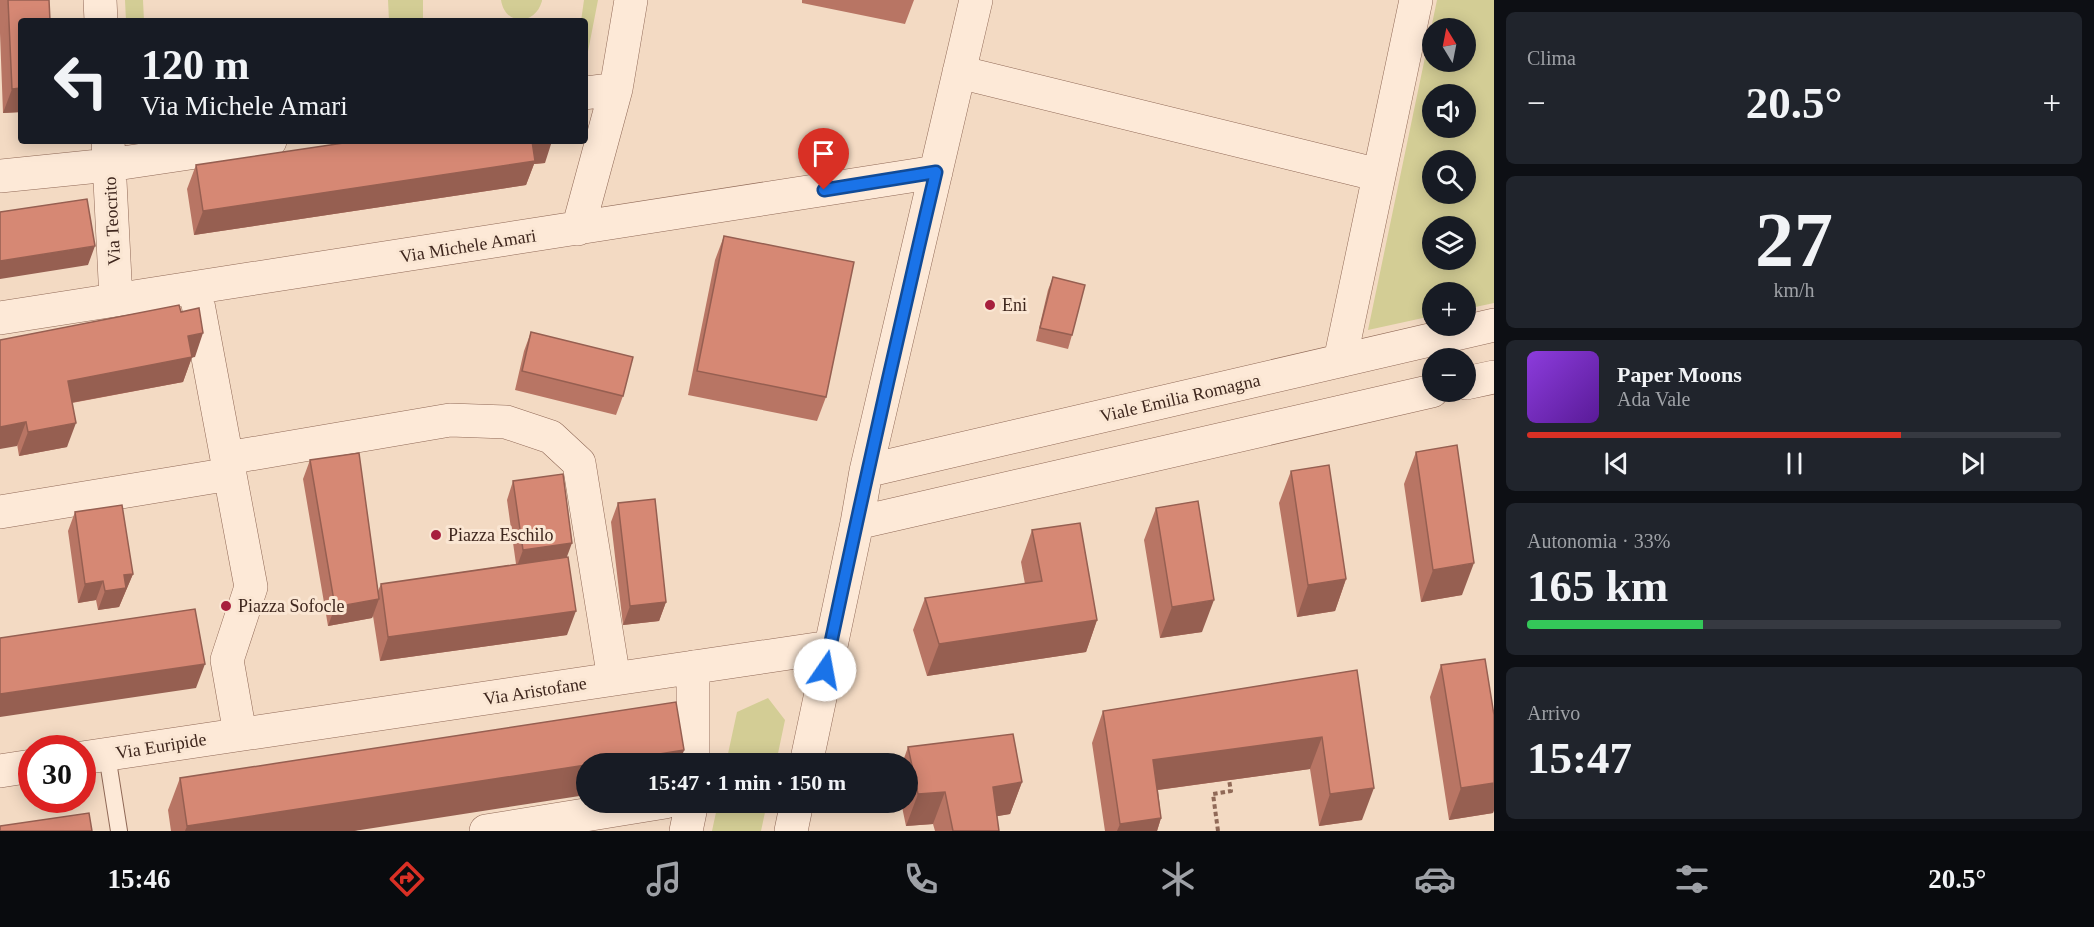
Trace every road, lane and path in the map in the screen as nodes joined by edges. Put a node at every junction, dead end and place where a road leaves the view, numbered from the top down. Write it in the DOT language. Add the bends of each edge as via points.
graph roads {
  1 [pos="100,0"];
  2 [pos="631,0"];
  3 [pos="976,0"];
  4 [pos="1416,0"];
  5 [pos="101,18"];
  6 [pos="959,72"];
  7 [pos="600,91"];
  8 [pos="230,144"];
  9 [pos="108,153"];
  10 [pos="936,172"];
  11 [pos="1379,175"];
  12 [pos="0,176"];
  13 [pos="578,229"];
  14 [pos="195,288"];
  15 [pos="116,300"];
  16 [pos="0,318"];
  17 [pos="1494,326"];
  18 [pos="1340,361"];
  19 [pos="1494,377"];
  20 [pos="1476,381"];
  21 [pos="1422,393"];
  22 [pos="229,466"];
  23 [pos="866,471"];
  24 [pos="0,512"];
  25 [pos="857,524"];
  26 [pos="830,647"];
  27 [pos="693,667"];
  28 [pos="614,679"];
  29 [pos="240,735"];
  30 [pos="693,753"];
  31 [pos="808,753"];
  32 [pos="96,757"];
  33 [pos="96,760"];
  34 [pos="18,768"];
  35 [pos="0,771"];
  36 [pos="1228,780"];
  37 [pos="622,813"];
  38 [pos="690,813"];
  39 [pos="795,813"];
  40 [pos="579,824"];
  41 [pos="119,831"];
  42 [pos="486,831"];
  43 [pos="686,831"];
  44 [pos="791,831"];
  45 [pos="1218,831"];
  1 -- 5 [label="street"];
  2 -- 7 [label="street"];
  3 -- 6 [label="street"];
  4 -- 11 [label="street"];
  6 -- 10 [label="street"];
  6 -- 11 [label="street"];
  7 -- 13 [label="street"];
  8 -- 9 [label="street"];
  9 -- 12 [label="street"];
  9 -- 15 [label="street, Via Teocrito"];
  10 -- 13 [label="street, Via Michele Amari"];
  10 -- 23 [label="street"];
  11 -- 18 [label="street"];
  13 -- 14 [label="street, Via Michele Amari"];
  14 -- 15 [label="street, Via Michele Amari"];
  14 -- 22 [label="street"];
  15 -- 16 [label="street, Via Michele Amari"];
  17 -- 18 [label="street, Viale Emilia Romagna"];
  18 -- 23 [label="street, Viale Emilia Romagna"];
  19 -- 20 [label="street"];
  21 -- 25 [label="street"];
  22 -- 24 [label="street"];
  22 -- 28 [label="street" via="450,420 506,422 551,437 579,463"];
  22 -- 29 [label="street" via="251,587 227,660"];
  23 -- 25 [label="street"];
  25 -- 26 [label="street"];
  26 -- 27 [label="street, Via Aristofane"];
  26 -- 31 [label="street"];
  27 -- 28 [label="street, Via Aristofane"];
  27 -- 30 [label="street"];
  28 -- 29 [label="street, Via Aristofane"];
  29 -- 32 [label="street, Via Euripide"];
  33 -- 41 [label="lane"];
  34 -- 35 [label="street"];
  36 -- 45 [label="path" via="1231,790 1213,794"];
  37 -- 40 [label="street"];
  38 -- 43 [label="street"];
  39 -- 44 [label="street"];
  40 -- 42 [label="street"];
}
